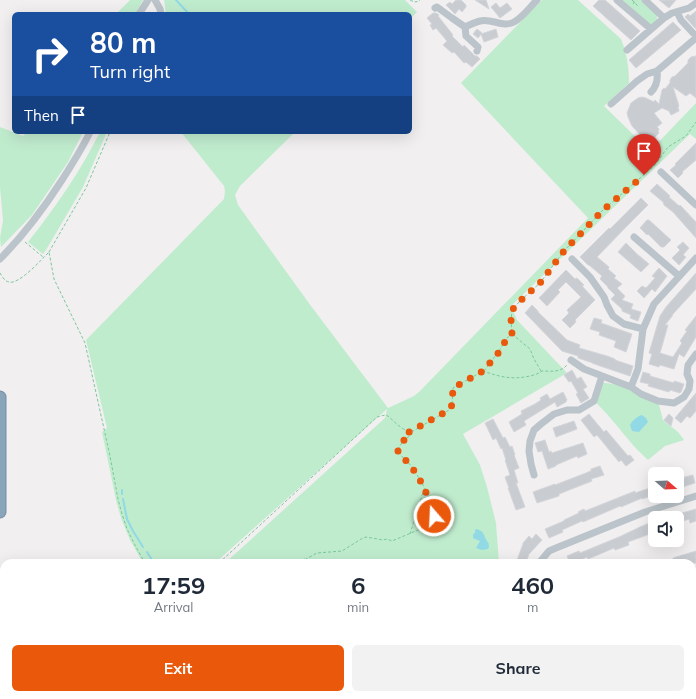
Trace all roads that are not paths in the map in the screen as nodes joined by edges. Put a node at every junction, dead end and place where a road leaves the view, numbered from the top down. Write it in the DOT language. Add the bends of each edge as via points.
graph roads {
  1 [pos="148,0"];
  2 [pos="155,0"];
  3 [pos="537,0"];
  4 [pos="618,0"];
  5 [pos="645,0"];
  6 [pos="696,3"];
  7 [pos="435,8"];
  8 [pos="140,12"];
  9 [pos="160,12"];
  10 [pos="677,12"];
  11 [pos="664,18"];
  12 [pos="466,27"];
  13 [pos="651,29"];
  14 [pos="694,35"];
  15 [pos="627,50"];
  16 [pos="477,51"];
  17 [pos="657,71"];
  18 [pos="651,92"];
  19 [pos="611,104"];
  20 [pos="89,134"];
  21 [pos="660,172"];
  22 [pos="696,205"];
  23 [pos="634,237"];
  24 [pos="696,258"];
  25 [pos="0,259"];
  26 [pos="572,259"];
  27 [pos="680,276"];
  28 [pos="643,329"];
  29 [pos="696,354"];
  30 [pos="571,360"];
  31 [pos="602,376"];
  32 [pos="631,387"];
  33 [pos="0,396"];
  34 [pos="534,475"];
  35 [pos="696,496"];
  36 [pos="0,512"];
  37 [pos="542,559"];
  1 -- 8 [label="street"];
  2 -- 9 [label="street"];
  3 -- 12 [label="street" via="519,19 510,24 480,21"];
  4 -- 13 [label="street"];
  5 -- 11 [label="street"];
  6 -- 10 [label="street"];
  7 -- 12 [label="street" via="437,6"];
  10 -- 11 [label="street"];
  10 -- 14 [label="street"];
  11 -- 13 [label="street"];
  12 -- 16 [label="street" via="466,36 478,47"];
  13 -- 15 [label="street"];
  14 -- 17 [label="street"];
  17 -- 18 [label="street" via="657,81"];
  17 -- 19 [label="street" via="637,80"];
  20 -- 25 [label="street" via="52,196 20,238"];
  21 -- 22 [label="street"];
  23 -- 27 [label="street"];
  24 -- 27 [label="street"];
  26 -- 28 [label="street" via="590,277 613,316 624,324"];
  27 -- 28 [label="street" via="654,304"];
  28 -- 32 [label="street" via="638,369"];
  29 -- 32 [label="street" via="688,365 688,389 684,397 674,403 658,401"];
  30 -- 31 [label="street" via="584,369"];
  31 -- 32 [label="street"];
  31 -- 34 [label="street" via="594,401 579,410 554,414 534,430 529,451"];
  33 -- 36 [label="highway"];
  35 -- 37 [label="street" via="645,512 556,548 549,551"];
}
